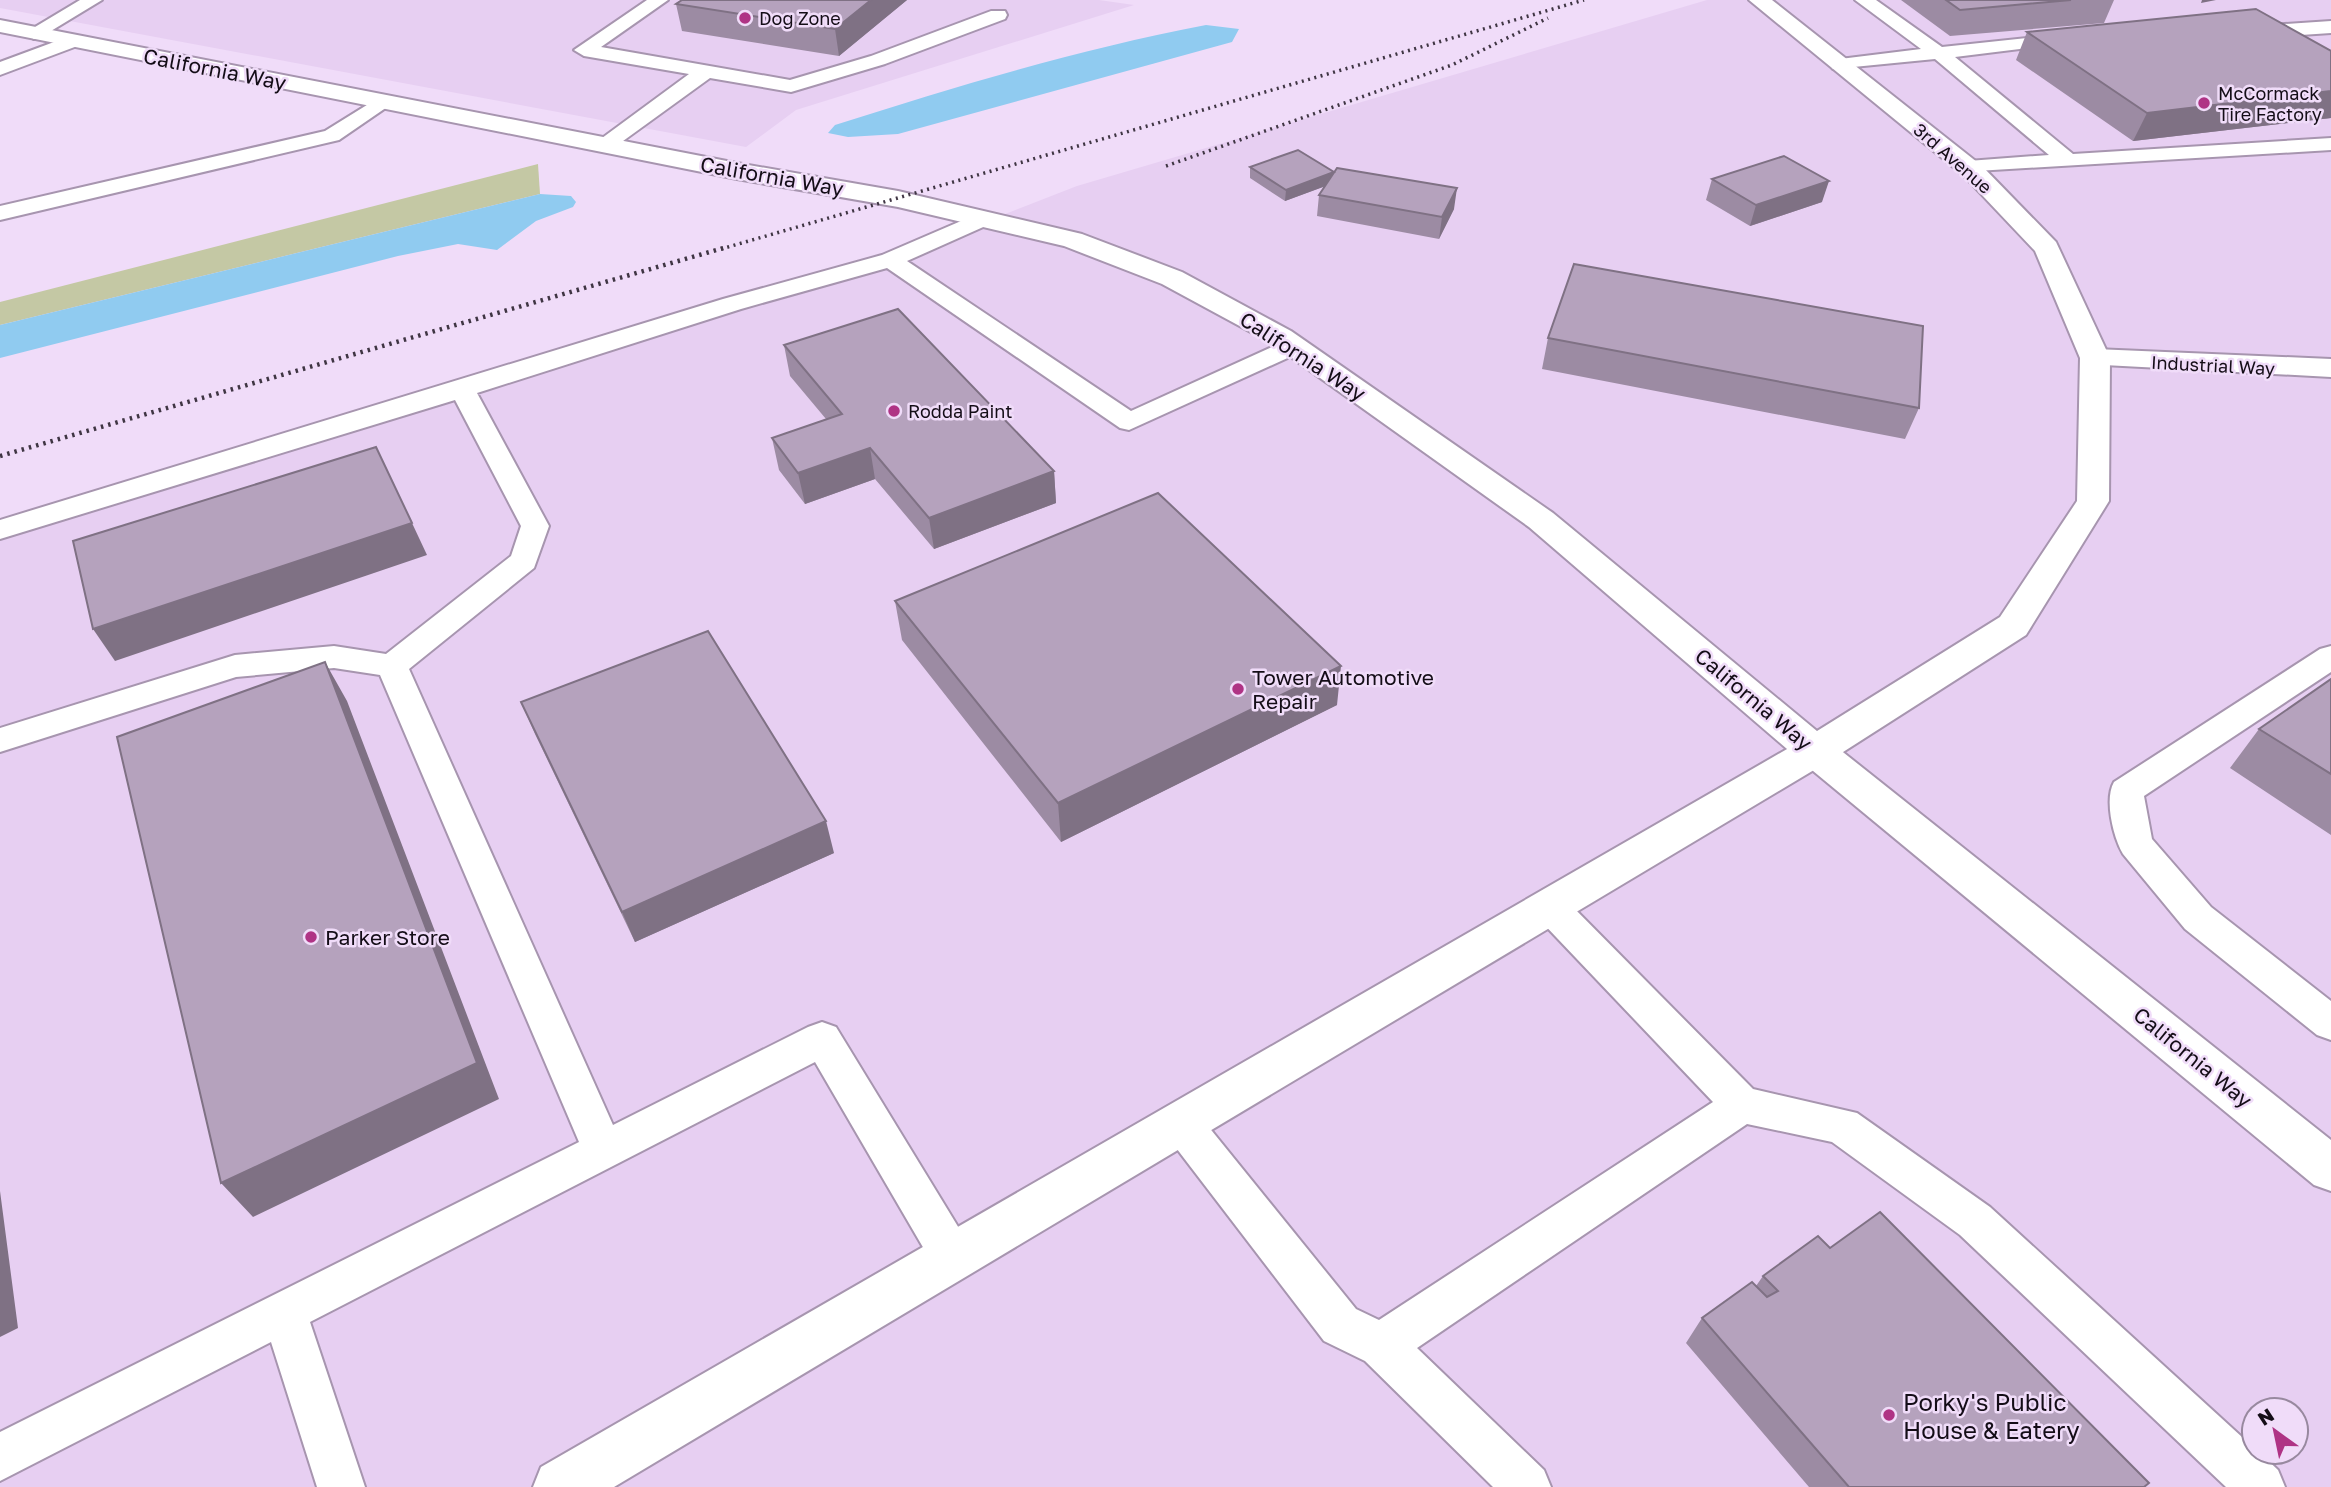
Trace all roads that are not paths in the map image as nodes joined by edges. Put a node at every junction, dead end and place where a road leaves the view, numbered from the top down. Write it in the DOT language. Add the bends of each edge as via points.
graph roads {
  1 [pos="93,0"];
  2 [pos="659,0"];
  3 [pos="1759,0"];
  4 [pos="1864,0"];
  5 [pos="998,15"];
  6 [pos="0,26"];
  7 [pos="2249,26"];
  8 [pos="2331,27"];
  9 [pos="2270,31"];
  10 [pos="34,33"];
  11 [pos="2086,34"];
  12 [pos="73,41"];
  13 [pos="2307,50"];
  14 [pos="1938,53"];
  15 [pos="1840,65"];
  16 [pos="0,69"];
  17 [pos="706,71"];
  18 [pos="383,101"];
  19 [pos="2331,144"];
  20 [pos="605,145"];
  21 [pos="2068,161"];
  22 [pos="1968,167"];
  23 [pos="0,213"];
  24 [pos="982,219"];
  25 [pos="890,260"];
  26 [pos="1294,346"];
  27 [pos="2095,358"];
  28 [pos="2331,368"];
  29 [pos="462,389"];
  30 [pos="0,530"];
  31 [pos="2331,657"];
  32 [pos="392,666"];
  33 [pos="0,740"];
  34 [pos="1815,751"];
  35 [pos="1550,907"];
  36 [pos="2331,1023"];
  37 [pos="1742,1105"];
  38 [pos="1181,1124"];
  39 [pos="603,1150"];
  40 [pos="2331,1169"];
  41 [pos="953,1258"];
  42 [pos="284,1311"];
  43 [pos="1381,1345"];
  44 [pos="0,1457"];
  45 [pos="341,1487"];
  46 [pos="561,1487"];
  47 [pos="1527,1487"];
  48 [pos="2261,1487"];
  1 -- 10 [label="lane"];
  2 -- 17 [label="lane" via="584,50"];
  3 -- 15 [label="main road, 3rd Avenue"];
  4 -- 14 [label="lane"];
  5 -- 17 [label="lane" via="878,60 791,86"];
  6 -- 10 [label="main road, California Way"];
  7 -- 9 [label="lane"];
  8 -- 9 [label="lane"];
  9 -- 13 [label="lane"];
  10 -- 12 [label="main road, California Way"];
  11 -- 14 [label="lane"];
  12 -- 16 [label="lane"];
  12 -- 18 [label="main road, California Way"];
  14 -- 15 [label="lane"];
  14 -- 21 [label="lane"];
  15 -- 22 [label="main road, 3rd Avenue"];
  17 -- 20 [label="lane"];
  18 -- 20 [label="main road, California Way"];
  18 -- 23 [label="lane" via="332,136"];
  19 -- 21 [label="lane"];
  20 -- 24 [label="main road, California Way"];
  21 -- 22 [label="lane"];
  22 -- 27 [label="main road, 3rd Avenue" via="2047,248"];
  24 -- 25 [label="lane"];
  24 -- 26 [label="main road, California Way" via="1073,240 1172,278"];
  25 -- 26 [label="lane" via="1129,422"];
  25 -- 29 [label="lane" via="732,303"];
  26 -- 34 [label="main road, California Way" via="1541,520"];
  27 -- 28 [label="main road, Industrial Way"];
  27 -- 34 [label="main road" via="2093,501 2013,626"];
  29 -- 30 [label="lane"];
  29 -- 32 [label="lane" via="536,526 523,561"];
  31 -- 36 [label="lane" via="2126,791 2135,844 2198,918"];
  32 -- 33 [label="lane" via="334,657 235,666"];
  32 -- 39 [label="lane"];
  34 -- 35 [label="main road"];
  34 -- 40 [label="main road, California Way"];
  35 -- 37 [label="lane"];
  35 -- 38 [label="main road"];
  37 -- 43 [label="lane"];
  37 -- 48 [label="lane" via="1842,1126 1975,1221"];
  38 -- 41 [label="main road"];
  38 -- 43 [label="lane" via="1339,1325"];
  39 -- 41 [label="lane" via="822,1039"];
  39 -- 42 [label="lane"];
  41 -- 46 [label="main road"];
  42 -- 44 [label="lane"];
  42 -- 45 [label="lane"];
  43 -- 47 [label="lane"];
}
